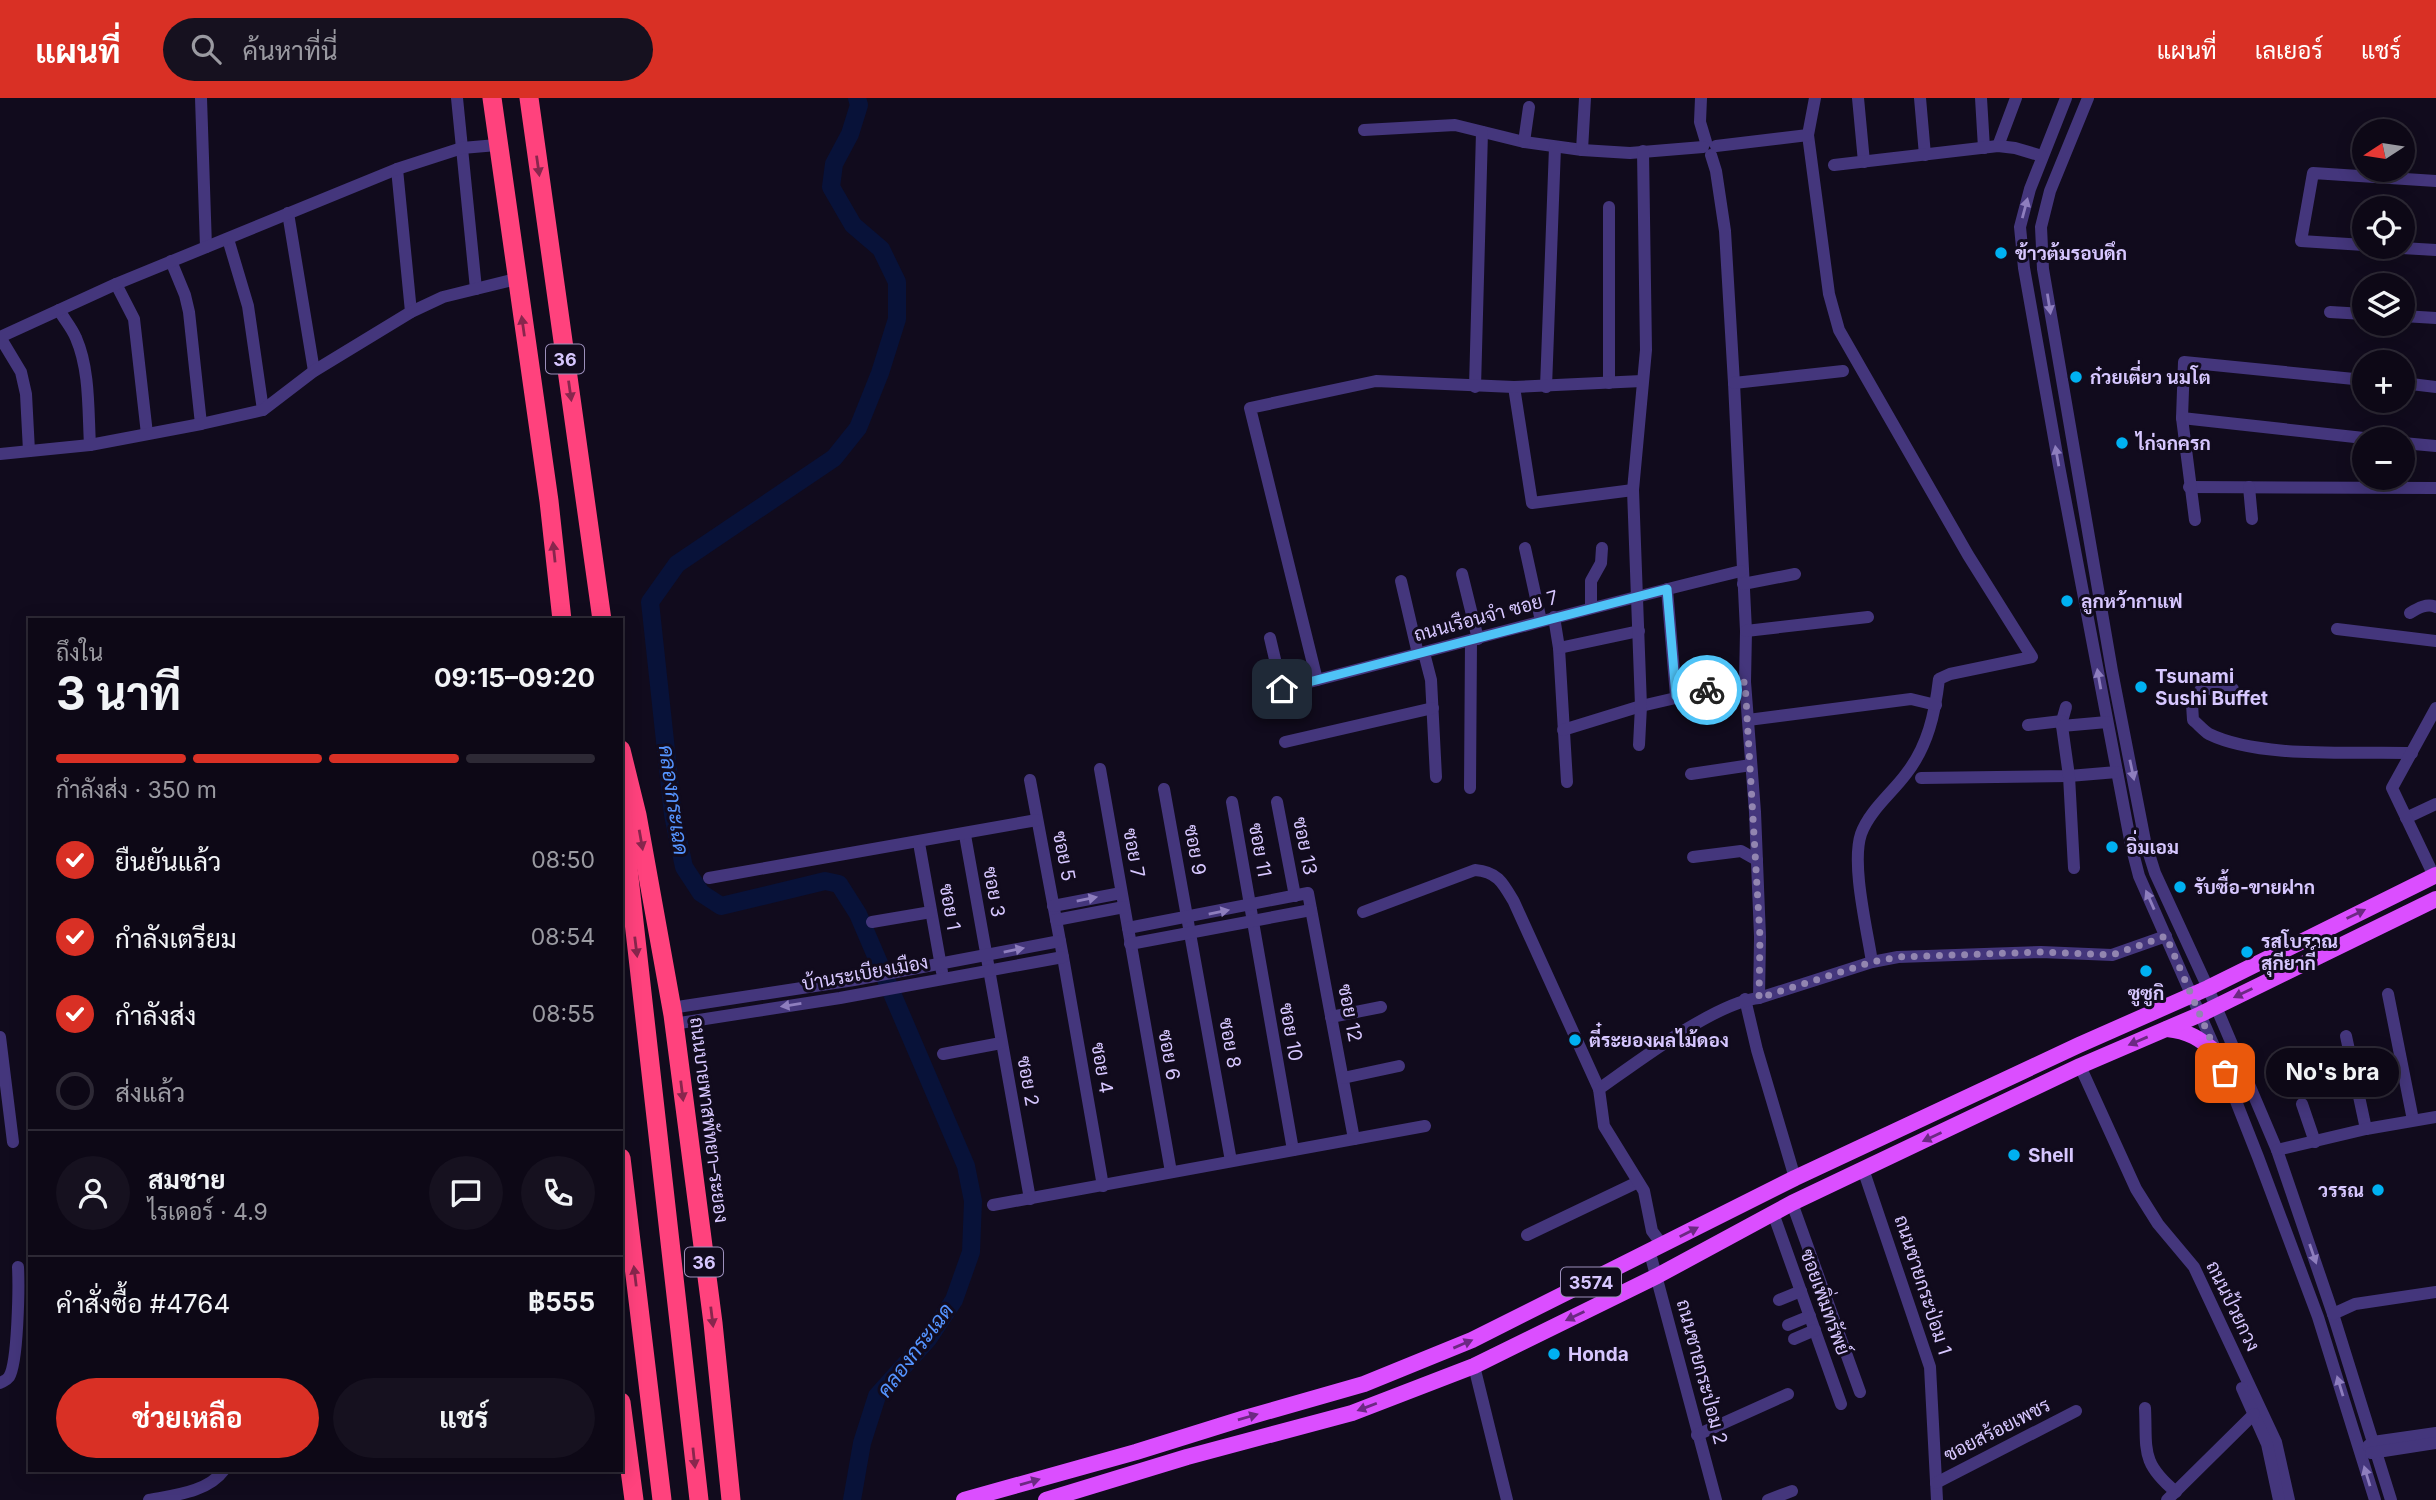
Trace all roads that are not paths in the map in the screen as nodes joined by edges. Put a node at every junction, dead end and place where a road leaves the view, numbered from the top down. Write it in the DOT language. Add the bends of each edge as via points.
graph roads {
  1 [pos="201,98"];
  2 [pos="457,98"];
  3 [pos="492,98"];
  4 [pos="529,98"];
  5 [pos="1585,98"];
  6 [pos="1693,98"];
  7 [pos="1701,98"];
  8 [pos="1815,98"];
  9 [pos="1858,98"];
  10 [pos="1920,98"];
  11 [pos="1981,98"];
  12 [pos="2016,98"];
  13 [pos="2066,98"];
  14 [pos="2088,98"];
  15 [pos="1529,107"];
  16 [pos="1364,130"];
  17 [pos="1482,132"];
  18 [pos="1808,135"];
  19 [pos="1524,142"];
  20 [pos="497,145"];
  21 [pos="1998,146"];
  22 [pos="1555,147"];
  23 [pos="462,148"];
  24 [pos="1709,148"];
  25 [pos="1984,148"];
  26 [pos="1582,150"];
  27 [pos="1643,151"];
  28 [pos="1925,155"];
  29 [pos="2042,156"];
  30 [pos="1864,162"];
  31 [pos="1834,165"];
  32 [pos="397,169"];
  33 [pos="2436,181"];
  34 [pos="1609,207"];
  35 [pos="288,213"];
  36 [pos="228,239"];
  37 [pos="2352,245"];
  38 [pos="206,247"];
  39 [pos="2415,249"];
  40 [pos="2436,250"];
  41 [pos="172,261"];
  42 [pos="516,279"];
  43 [pos="116,284"];
  44 [pos="476,289"];
  45 [pos="59,310"];
  46 [pos="411,312"];
  47 [pos="2330,312"];
  48 [pos="2352,313"];
  49 [pos="2415,317"];
  50 [pos="2436,318"];
  51 [pos="314,371"];
  52 [pos="1843,371"];
  53 [pos="2352,379"];
  54 [pos="1642,381"];
  55 [pos="1609,383"];
  56 [pos="1734,383"];
  57 [pos="2415,384"];
  58 [pos="1475,387"];
  59 [pos="1514,387"];
  60 [pos="1546,387"];
  61 [pos="2436,387"];
  62 [pos="263,410"];
  63 [pos="2182,418"];
  64 [pos="201,425"];
  65 [pos="147,434"];
  66 [pos="2352,437"];
  67 [pos="2415,444"];
  68 [pos="90,445"];
  69 [pos="2436,446"];
  70 [pos="29,451"];
  71 [pos="0,454"];
  72 [pos="2189,487"];
  73 [pos="2249,487"];
  74 [pos="2436,488"];
  75 [pos="1633,490"];
  76 [pos="2252,519"];
  77 [pos="2195,520"];
  78 [pos="2090,533"];
  79 [pos="2072,536"];
  80 [pos="1525,548"];
  81 [pos="1602,548"];
  82 [pos="1795,573"];
  83 [pos="1462,574"];
  84 [pos="1742,578"];
  85 [pos="1401,581"];
  86 [pos="1667,589"];
  87 [pos="1636,596"];
  88 [pos="1591,607"];
  89 [pos="2436,607"];
  90 [pos="2410,613"];
  91 [pos="1555,617"];
  92 [pos="1868,617"];
  93 [pos="562,618"];
  94 [pos="602,618"];
  95 [pos="1541,621"];
  96 [pos="2337,629"];
  97 [pos="1639,631"];
  98 [pos="1746,631"];
  99 [pos="1270,638"];
  100 [pos="1474,640"];
  101 [pos="2436,641"];
  102 [pos="1559,648"];
  103 [pos="1421,654"];
  104 [pos="1317,680"];
  105 [pos="1745,682"];
  106 [pos="2233,689"];
  107 [pos="1676,696"];
  108 [pos="1936,705"];
  109 [pos="1641,706"];
  110 [pos="2066,707"];
  111 [pos="1433,708"];
  112 [pos="2435,712"];
  113 [pos="1748,720"];
  114 [pos="2107,722"];
  115 [pos="2062,723"];
  116 [pos="2028,725"];
  117 [pos="1563,730"];
  118 [pos="1285,742"];
  119 [pos="1639,745"];
  120 [pos="2412,753"];
  121 [pos="623,758"];
  122 [pos="1751,765"];
  123 [pos="1100,769"];
  124 [pos="2117,772"];
  125 [pos="1691,774"];
  126 [pos="2069,776"];
  127 [pos="1436,777"];
  128 [pos="1921,778"];
  129 [pos="1030,779"];
  130 [pos="1567,782"];
  131 [pos="1470,788"];
  132 [pos="1164,789"];
  133 [pos="1232,802"];
  134 [pos="1278,802"];
  135 [pos="2436,804"];
  136 [pos="2406,818"];
  137 [pos="1037,820"];
  138 [pos="623,824"];
  139 [pos="965,835"];
  140 [pos="919,843"];
  141 [pos="1693,857"];
  142 [pos="1757,860"];
  143 [pos="2074,868"];
  144 [pos="2435,876"];
  145 [pos="709,878"];
  146 [pos="1121,893"];
  147 [pos="1301,895"];
  148 [pos="2436,899"];
  149 [pos="1053,906"];
  150 [pos="1250,906"];
  151 [pos="1124,908"];
  152 [pos="1311,910"];
  153 [pos="931,912"];
  154 [pos="1363,912"];
  155 [pos="1188,918"];
  156 [pos="1056,920"];
  157 [pos="1252,920"];
  158 [pos="872,922"];
  159 [pos="1128,928"];
  160 [pos="1190,932"];
  161 [pos="2166,936"];
  162 [pos="1060,940"];
  163 [pos="1130,944"];
  164 [pos="986,955"];
  165 [pos="1063,957"];
  166 [pos="1872,962"];
  167 [pos="940,964"];
  168 [pos="988,970"];
  169 [pos="882,976"];
  170 [pos="943,979"];
  171 [pos="838,983"];
  172 [pos="2208,988"];
  173 [pos="885,990"];
  174 [pos="2388,993"];
  175 [pos="2191,995"];
  176 [pos="840,998"];
  177 [pos="1759,998"];
  178 [pos="1745,999"];
  179 [pos="1381,1007"];
  180 [pos="2216,1007"];
  181 [pos="2201,1014"];
  182 [pos="672,1016"];
  183 [pos="1331,1017"];
  184 [pos="2167,1029"];
  185 [pos="2346,1036"];
  186 [pos="0,1037"];
  187 [pos="1001,1043"];
  188 [pos="2217,1052"];
  189 [pos="943,1054"];
  190 [pos="1399,1066"];
  191 [pos="2076,1068"];
  192 [pos="1343,1078"];
  193 [pos="1599,1089"];
  194 [pos="4,1103"];
  195 [pos="2302,1104"];
  196 [pos="2436,1116"];
  197 [pos="2413,1120"];
  198 [pos="1425,1126"];
  199 [pos="2366,1129"];
  200 [pos="1354,1139"];
  201 [pos="13,1142"];
  202 [pos="2315,1142"];
  203 [pos="1293,1150"];
  204 [pos="2277,1150"];
  205 [pos="1231,1161"];
  206 [pos="1863,1169"];
  207 [pos="1171,1172"];
  208 [pos="623,1174"];
  209 [pos="1796,1178"];
  210 [pos="1638,1182"];
  211 [pos="1102,1186"];
  212 [pos="1030,1199"];
  213 [pos="1792,1203"];
  214 [pos="993,1205"];
  215 [pos="1773,1213"];
  216 [pos="1527,1235"];
  217 [pos="1657,1249"];
  218 [pos="18,1267"];
  219 [pos="1657,1276"];
  220 [pos="1801,1291"];
  221 [pos="2436,1292"];
  222 [pos="1779,1300"];
  223 [pos="2333,1314"];
  224 [pos="1810,1316"];
  225 [pos="1788,1325"];
  226 [pos="1815,1330"];
  227 [pos="1794,1339"];
  228 [pos="1846,1354"];
  229 [pos="1825,1360"];
  230 [pos="1474,1366"];
  231 [pos="0,1383"];
  232 [pos="1860,1392"];
  233 [pos="1788,1394"];
  234 [pos="1841,1404"];
  235 [pos="2145,1408"];
  236 [pos="2076,1411"];
  237 [pos="2254,1414"];
  238 [pos="623,1416"];
  239 [pos="2436,1433"];
  240 [pos="1697,1435"];
  241 [pos="2436,1443"];
  242 [pos="2375,1448"];
  243 [pos="2360,1451"];
  244 [pos="726,1461"];
  245 [pos="631,1470"];
  246 [pos="222,1472"];
  247 [pos="1936,1483"];
  248 [pos="1792,1491"];
  249 [pos="1070,1496"];
  250 [pos="2172,1496"];
  251 [pos="149,1500"];
  252 [pos="634,1500"];
  253 [pos="648,1500"];
  254 [pos="662,1500"];
  255 [pos="699,1500"];
  256 [pos="711,1500"];
  257 [pos="731,1500"];
  258 [pos="964,1500"];
  259 [pos="1046,1500"];
  260 [pos="1507,1500"];
  261 [pos="1715,1500"];
  262 [pos="1768,1500"];
  263 [pos="1937,1500"];
  264 [pos="2279,1500"];
  265 [pos="2289,1500"];
  266 [pos="2375,1500"];
  267 [pos="2391,1500"];
  1 -- 38 [label="street"];
  2 -- 23 [label="street"];
  3 -- 20 [label="highway, 36"];
  4 -- 94 [label="highway, 36, one-way"];
  5 -- 26 [label="street"];
  6 -- 7 [label="street"];
  7 -- 24 [label="street" via="1700,122"];
  8 -- 18 [label="street"];
  9 -- 30 [label="street"];
  10 -- 28 [label="street"];
  11 -- 25 [label="street"];
  12 -- 21 [label="street"];
  13 -- 29 [label="street"];
  14 -- 78 [label="street, one-way" via="2050,191 2041,227 2043,269"];
  15 -- 19 [label="street"];
  16 -- 17 [label="street" via="1447,124"];
  17 -- 19 [label="street"];
  17 -- 58 [label="street"];
  18 -- 24 [label="street"];
  18 -- 108 [label="street" via="1829,294 1839,330 2032,657 1940,679"];
  19 -- 22 [label="street"];
  20 -- 23 [label="street"];
  20 -- 42 [label="highway, 36"];
  21 -- 25 [label="street"];
  21 -- 29 [label="street"];
  22 -- 26 [label="street"];
  22 -- 60 [label="street"];
  23 -- 32 [label="street"];
  23 -- 44 [label="street"];
  24 -- 27 [label="street"];
  24 -- 56 [label="street" via="1725,231"];
  25 -- 28 [label="street"];
  26 -- 27 [label="street"];
  27 -- 54 [label="street" via="1646,350"];
  28 -- 30 [label="street"];
  79 -- 29 [label="street, one-way" via="2027,290 2020,227"];
  30 -- 31 [label="street"];
  32 -- 35 [label="street"];
  32 -- 46 [label="street"];
  33 -- 37 [label="street" via="2313,173 2301,242"];
  34 -- 55 [label="street"];
  35 -- 36 [label="street"];
  35 -- 51 [label="street"];
  36 -- 38 [label="street"];
  36 -- 62 [label="street" via="248,306"];
  38 -- 41 [label="street"];
  39 -- 40 [label="street"];
  41 -- 43 [label="street"];
  41 -- 64 [label="street" via="189,313"];
  42 -- 44 [label="street"];
  93 -- 42 [label="highway, 36, one-way"];
  43 -- 45 [label="street"];
  43 -- 65 [label="street" via="134,319"];
  44 -- 46 [label="street"];
  45 -- 68 [label="street" via="75,335 85,370"];
  45 -- 70 [label="street" via="0,337 21,372"];
  46 -- 51 [label="street"];
  47 -- 48 [label="street"];
  49 -- 50 [label="street"];
  51 -- 62 [label="street"];
  52 -- 56 [label="street"];
  53 -- 63 [label="street" via="2184,362"];
  54 -- 55 [label="street"];
  54 -- 75 [label="street"];
  55 -- 60 [label="street"];
  56 -- 84 [label="street"];
  57 -- 61 [label="street"];
  58 -- 59 [label="street"];
  58 -- 104 [label="street" via="1376,381 1250,408"];
  59 -- 60 [label="street"];
  59 -- 75 [label="street" via="1532,503"];
  62 -- 64 [label="street"];
  63 -- 66 [label="street"];
  63 -- 72 [label="street"];
  64 -- 65 [label="street"];
  65 -- 68 [label="street"];
  67 -- 69 [label="street"];
  68 -- 70 [label="street"];
  70 -- 71 [label="street"];
  72 -- 73 [label="street"];
  72 -- 77 [label="street"];
  73 -- 74 [label="street"];
  73 -- 76 [label="street"];
  75 -- 87 [label="street"];
  78 -- 79 [label="street"];
  78 -- 172 [label="street, one-way" via="2145,841"];
  114 -- 79 [label="street, one-way"];
  80 -- 95 [label="street"];
  81 -- 88 [label="street" via="1601,563 1591,581"];
  82 -- 84 [label="street, ถนนเรือนจำ ซอย 7"];
  83 -- 100 [label="street"];
  84 -- 86 [label="street, ถนนเรือนจำ ซอย 7"];
  84 -- 98 [label="street"];
  85 -- 103 [label="street"];
  86 -- 87 [label="street, ถนนเรือนจำ ซอย 7"];
  86 -- 107 [label="street"];
  87 -- 88 [label="street, ถนนเรือนจำ ซอย 7"];
  87 -- 97 [label="street"];
  88 -- 91 [label="street, ถนนเรือนจำ ซอย 7"];
  89 -- 90 [label="street" via="2420,607"];
  91 -- 95 [label="street, ถนนเรือนจำ ซอย 7"];
  91 -- 102 [label="street"];
  92 -- 98 [label="street"];
  95 -- 100 [label="street, ถนนเรือนจำ ซอย 7"];
  96 -- 101 [label="street"];
  97 -- 102 [label="street"];
  97 -- 109 [label="street"];
  98 -- 105 [label="street"];
  99 -- 104 [label="street, ถนนเรือนจำ ซอย 7" via="1282,689"];
  100 -- 103 [label="street, ถนนเรือนจำ ซอย 7"];
  100 -- 131 [label="street"];
  102 -- 117 [label="street"];
  103 -- 104 [label="street, ถนนเรือนจำ ซอย 7"];
  103 -- 111 [label="street" via="1431,680"];
  105 -- 107 [label="street"];
  105 -- 113 [label="street"];
  106 -- 120 [label="street" via="2201,689 2192,704 2193,720 2208,733 2250,746"];
  107 -- 109 [label="street"];
  108 -- 113 [label="street" via="1911,699"];
  108 -- 166 [label="street" via="1921,751 1861,835 1860,878"];
  109 -- 117 [label="street"];
  109 -- 119 [label="street"];
  110 -- 115 [label="street"];
  111 -- 118 [label="street"];
  111 -- 127 [label="street"];
  112 -- 120 [label="street"];
  113 -- 122 [label="street"];
  114 -- 115 [label="street"];
  114 -- 124 [label="street"];
  115 -- 116 [label="street"];
  115 -- 126 [label="street"];
  117 -- 130 [label="street"];
  120 -- 136 [label="street" via="2392,788"];
  121 -- 182 [label="highway, ถนนบายพาสพัทยา–ระยอง / 36, one-way"];
  122 -- 125 [label="street"];
  122 -- 142 [label="street"];
  123 -- 146 [label="street, ซอย 7"];
  124 -- 126 [label="street"];
  161 -- 124 [label="street, one-way" via="2139,876"];
  126 -- 128 [label="street"];
  126 -- 143 [label="street"];
  129 -- 137 [label="street, ซอย 5"];
  132 -- 155 [label="street, ซอย 9"];
  133 -- 150 [label="street, ซอย 11"];
  134 -- 147 [label="street, ซอย 13"];
  135 -- 136 [label="street"];
  136 -- 144 [label="street"];
  137 -- 139 [label="street"];
  137 -- 149 [label="street, ซอย 5"];
  138 -- 255 [label="highway, 36, one-way"];
  139 -- 140 [label="street"];
  139 -- 164 [label="street, ซอย 3"];
  140 -- 145 [label="street"];
  140 -- 153 [label="street, ซอย 1"];
  141 -- 142 [label="street" via="1741,851"];
  142 -- 177 [label="street"];
  172 -- 144 [label="main road, 3574, one-way"];
  149 -- 146 [label="street, one-way"];
  146 -- 151 [label="street, ซอย 7"];
  147 -- 150 [label="street"];
  147 -- 152 [label="street, ซอย 12"];
  148 -- 180 [label="main road, 3574, one-way"];
  149 -- 156 [label="street, ซอย 5"];
  155 -- 150 [label="street, one-way"];
  150 -- 157 [label="street, ซอย 11"];
  151 -- 156 [label="street"];
  151 -- 159 [label="street, ซอย 7"];
  152 -- 157 [label="street"];
  152 -- 183 [label="street, ซอย 12"];
  153 -- 158 [label="street"];
  153 -- 167 [label="street, ซอย 1"];
  154 -- 193 [label="street, ถนนชายกระป่อม 2" via="1475,870 1488,871 1503,882"];
  155 -- 159 [label="street"];
  155 -- 160 [label="street, ซอย 9"];
  156 -- 162 [label="street, ซอย 5"];
  157 -- 160 [label="street"];
  157 -- 203 [label="street, ซอย 10"];
  159 -- 163 [label="street, ซอย 7"];
  160 -- 163 [label="street"];
  160 -- 205 [label="street, ซอย 8"];
  161 -- 166 [label="street" via="2112,955 2041,952"];
  161 -- 175 [label="street"];
  164 -- 162 [label="street, บ้านระเบียงเมือง, one-way"];
  162 -- 165 [label="street, ซอย 4"];
  163 -- 207 [label="street, ซอย 6"];
  164 -- 167 [label="street, บ้านระเบียงเมือง"];
  164 -- 168 [label="street, ซอย 3"];
  165 -- 168 [label="street, บ้านระเบียงเมือง"];
  165 -- 211 [label="street, ซอย 4"];
  166 -- 177 [label="street"];
  167 -- 169 [label="street, บ้านระเบียงเมือง"];
  167 -- 170 [label="street, ซอย 1"];
  168 -- 170 [label="street, บ้านระเบียงเมือง"];
  168 -- 187 [label="street, ซอย 2"];
  169 -- 171 [label="street, บ้านระเบียงเมือง"];
  169 -- 173 [label="street"];
  170 -- 173 [label="street, บ้านระเบียงเมือง"];
  171 -- 176 [label="street"];
  171 -- 182 [label="street, บ้านระเบียงเมือง"];
  172 -- 175 [label="main road, 3574"];
  172 -- 180 [label="street"];
  173 -- 176 [label="street, บ้านระเบียงเมือง"];
  174 -- 197 [label="street"];
  175 -- 181 [label="street"];
  175 -- 209 [label="main road, 3574"];
  176 -- 182 [label="street, บ้านระเบียงเมือง, one-way"];
  177 -- 178 [label="street"];
  178 -- 193 [label="street" via="1708,1017"];
  178 -- 209 [label="street"];
  179 -- 183 [label="street"];
  180 -- 181 [label="main road, 3574"];
  180 -- 204 [label="street"];
  181 -- 184 [label="main road, 3574"];
  181 -- 188 [label="street"];
  182 -- 244 [label="highway, ถนนบายพาสพัทยา–ระยอง / 36, one-way"];
  183 -- 192 [label="street, ซอย 12"];
  184 -- 188 [label="main road" via="2197,1036"];
  184 -- 191 [label="main road, 3574, one-way"];
  185 -- 199 [label="street"];
  186 -- 194 [label="street"];
  187 -- 189 [label="street"];
  187 -- 212 [label="street, ซอย 2"];
  243 -- 188 [label="street, one-way" via="2318,1317"];
  190 -- 192 [label="street"];
  191 -- 206 [label="main road, 3574, one-way"];
  191 -- 237 [label="street, ถนนป้วยกวง" via="2107,1148 2133,1198 2189,1272"];
  191 -- 265 [label="street, ถนนป้วยกวง" via="2136,1189 2194,1267 2276,1442"];
  192 -- 200 [label="street, ซอย 12"];
  193 -- 210 [label="street, ถนนชายกระป่อม 2" via="1604,1126"];
  194 -- 201 [label="street"];
  195 -- 202 [label="street"];
  196 -- 197 [label="street"];
  197 -- 199 [label="street"];
  198 -- 200 [label="street"];
  199 -- 202 [label="street"];
  200 -- 203 [label="street"];
  202 -- 204 [label="street"];
  203 -- 205 [label="street"];
  204 -- 223 [label="street, one-way"];
  205 -- 207 [label="street"];
  206 -- 213 [label="main road, 3574"];
  206 -- 247 [label="street, ถนนชายกระป่อม 1" via="1930,1367"];
  207 -- 211 [label="street"];
  254 -- 208 [label="highway, one-way"];
  217 -- 209 [label="main road, 3574, one-way"];
  210 -- 216 [label="street"];
  210 -- 217 [label="street, ถนนชายกระป่อม 2"];
  211 -- 212 [label="street"];
  212 -- 214 [label="street"];
  213 -- 215 [label="main road, 3574"];
  213 -- 228 [label="street"];
  215 -- 219 [label="main road, 3574"];
  215 -- 220 [label="street, ซอยเพิ่มทรัพย์"];
  217 -- 219 [label="street, ถนนชายกระป่อม 2"];
  258 -- 217 [label="main road, 3574, one-way" via="1364,1384 1472,1340"];
  218 -- 231 [label="street" via="11,1371"];
  219 -- 230 [label="main road, 3574, one-way"];
  219 -- 240 [label="street, ถนนชายกระป่อม 2"];
  220 -- 222 [label="street"];
  220 -- 224 [label="street, ซอยเพิ่มทรัพย์"];
  221 -- 223 [label="street" via="2355,1304"];
  223 -- 242 [label="street"];
  224 -- 225 [label="street"];
  224 -- 226 [label="street, ซอยเพิ่มทรัพย์"];
  226 -- 227 [label="street"];
  226 -- 229 [label="street, ซอยเพิ่มทรัพย์"];
  228 -- 229 [label="street"];
  228 -- 232 [label="street"];
  229 -- 234 [label="street, ซอยเพิ่มทรัพย์"];
  230 -- 249 [label="main road, 3574, one-way" via="1352,1413 1187,1457"];
  230 -- 260 [label="street"];
  233 -- 240 [label="street"];
  235 -- 250 [label="street" via="2145,1450"];
  236 -- 247 [label="street, ซอยสร้อยเพชร"];
  237 -- 250 [label="street"];
  237 -- 264 [label="street, ถนนป้วยกวง" via="2267,1444"];
  238 -- 245 [label="highway"];
  239 -- 242 [label="street"];
  240 -- 261 [label="street, ถนนชายกระป่อม 2"];
  241 -- 242 [label="street"];
  242 -- 243 [label="street"];
  242 -- 267 [label="street"];
  266 -- 243 [label="street, one-way"];
  244 -- 256 [label="highway" via="722,1482"];
  244 -- 257 [label="highway, ถนนบายพาสพัทยา–ระยอง / 36"];
  245 -- 252 [label="highway"];
  245 -- 253 [label="highway"];
  246 -- 251 [label="street" via="202,1488"];
  247 -- 263 [label="street, ถนนชายกระป่อม 1"];
  248 -- 262 [label="street"];
  249 -- 259 [label="main road, 3574"];
}
